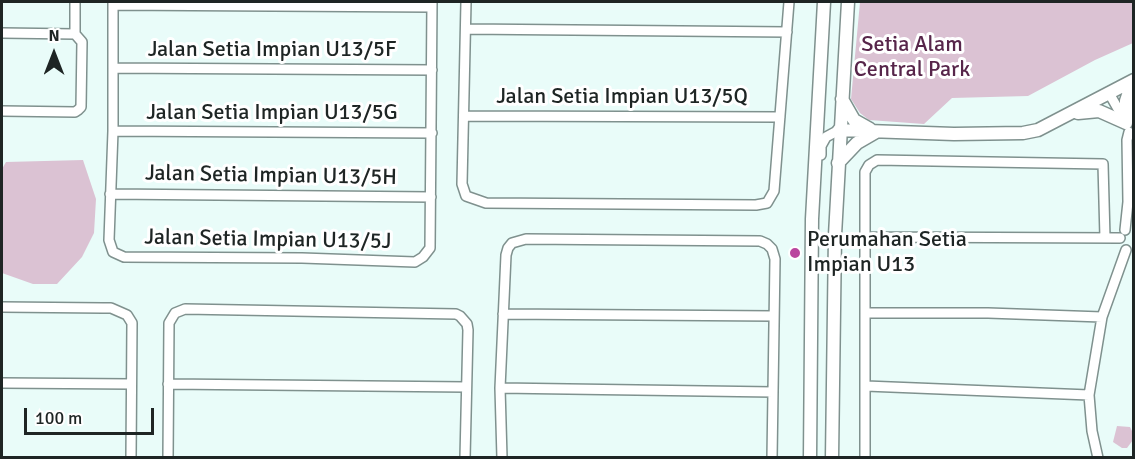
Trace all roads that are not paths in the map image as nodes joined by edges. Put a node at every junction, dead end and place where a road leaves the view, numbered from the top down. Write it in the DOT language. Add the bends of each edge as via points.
graph roads {
  1 [pos="75,2"];
  2 [pos="466,2"];
  3 [pos="789,2"];
  4 [pos="824,2"];
  5 [pos="848,2"];
  6 [pos="113,3"];
  7 [pos="432,4"];
  8 [pos="466,29"];
  9 [pos="787,32"];
  10 [pos="2,33"];
  11 [pos="75,34"];
  12 [pos="113,68"];
  13 [pos="432,70"];
  14 [pos="1134,80"];
  15 [pos="1134,88"];
  16 [pos="1109,93"];
  17 [pos="842,99"];
  18 [pos="2,111"];
  19 [pos="1068,115"];
  20 [pos="464,116"];
  21 [pos="780,117"];
  22 [pos="839,130"];
  23 [pos="113,131"];
  24 [pos="877,131"];
  25 [pos="1129,131"];
  26 [pos="432,133"];
  27 [pos="838,163"];
  28 [pos="110,194"];
  29 [pos="431,197"];
  30 [pos="812,219"];
  31 [pos="1126,232"];
  32 [pos="864,237"];
  33 [pos="1105,238"];
  34 [pos="1130,251"];
  35 [pos="2,307"];
  36 [pos="865,313"];
  37 [pos="503,314"];
  38 [pos="774,316"];
  39 [pos="1102,317"];
  40 [pos="2,383"];
  41 [pos="131,384"];
  42 [pos="168,384"];
  43 [pos="866,386"];
  44 [pos="466,387"];
  45 [pos="500,388"];
  46 [pos="773,392"];
  47 [pos="1089,394"];
  48 [pos="131,458"];
  49 [pos="168,458"];
  50 [pos="465,458"];
  51 [pos="502,458"];
  52 [pos="772,458"];
  53 [pos="810,458"];
  54 [pos="832,458"];
  55 [pos="865,458"];
  56 [pos="1098,458"];
  1 -- 11 [label="street"];
  2 -- 8 [label="street"];
  3 -- 9 [label="street"];
  4 -- 30 [label="street"];
  5 -- 17 [label="street"];
  6 -- 7 [label="street"];
  6 -- 12 [label="street"];
  7 -- 13 [label="street"];
  8 -- 9 [label="street"];
  8 -- 20 [label="street"];
  9 -- 21 [label="street"];
  10 -- 11 [label="street"];
  11 -- 18 [label="street" via="82,42 78,110"];
  12 -- 13 [label="street, Jalan Setia Impian U13/5F"];
  12 -- 23 [label="street"];
  13 -- 26 [label="street"];
  14 -- 16 [label="street"];
  15 -- 25 [label="street" via="1126,101"];
  16 -- 19 [label="street"];
  16 -- 25 [label="street"];
  17 -- 22 [label="street"];
  17 -- 24 [label="street" via="854,120"];
  19 -- 24 [label="street" via="1023,134"];
  19 -- 25 [label="street" via="1100,111"];
  20 -- 21 [label="street, Jalan Setia Impian U13/5Q"];
  20 -- 21 [label="street" via="462,184 466,196 486,203 756,205 767,203 772,196"];
  22 -- 24 [label="street"];
  22 -- 27 [label="street"];
  22 -- 30 [label="street" via="826,137 821,146 819,205"];
  23 -- 26 [label="street, Jalan Setia Impian U13/5G"];
  23 -- 28 [label="street"];
  24 -- 27 [label="street" via="857,143"];
  25 -- 31 [label="street"];
  26 -- 29 [label="street"];
  27 -- 54 [label="street"];
  28 -- 29 [label="street, Jalan Setia Impian U13/5H"];
  28 -- 29 [label="street, Jalan Setia Impian U13/5J" via="109,240 113,252 124,258 415,261 430,248"];
  30 -- 53 [label="street"];
  31 -- 33 [label="street"];
  31 -- 34 [label="street" via="1121,245"];
  32 -- 33 [label="street"];
  32 -- 33 [label="street" via="865,172 877,160 1103,164"];
  32 -- 36 [label="street"];
  34 -- 39 [label="street"];
  35 -- 41 [label="street" via="103,308 127,315 132,323"];
  36 -- 39 [label="street"];
  36 -- 43 [label="street"];
  37 -- 38 [label="street"];
  37 -- 38 [label="street" via="508,248 526,239 760,241 772,249 775,259"];
  37 -- 45 [label="street"];
  38 -- 46 [label="street"];
  39 -- 47 [label="street"];
  40 -- 41 [label="street"];
  41 -- 48 [label="street"];
  42 -- 44 [label="street"];
  42 -- 44 [label="street" via="169,323 175,313 185,309 456,314 468,330"];
  42 -- 49 [label="street"];
  43 -- 47 [label="street"];
  43 -- 55 [label="street"];
  44 -- 50 [label="street"];
  45 -- 46 [label="street"];
  45 -- 51 [label="street"];
  46 -- 52 [label="street"];
  47 -- 56 [label="street"];
}
